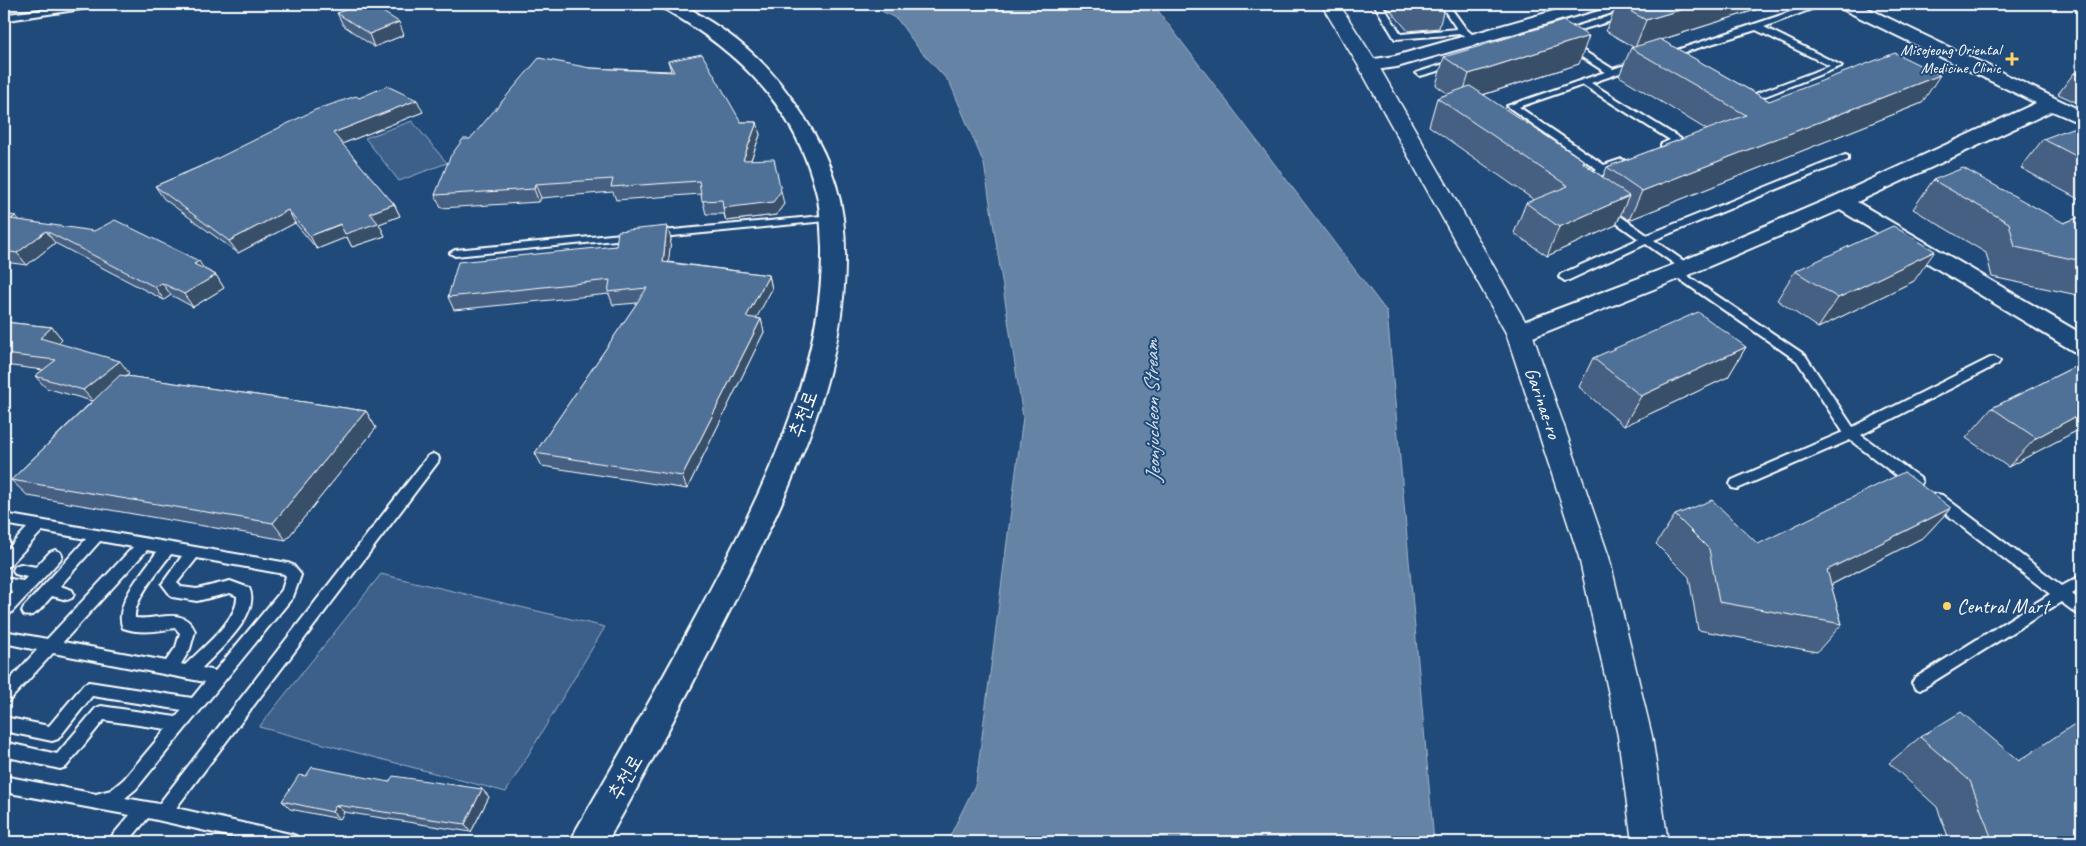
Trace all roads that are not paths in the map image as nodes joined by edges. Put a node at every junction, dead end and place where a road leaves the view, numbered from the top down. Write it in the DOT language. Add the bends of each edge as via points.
graph roads {
  1 [pos="102,4"];
  2 [pos="669,4"];
  3 [pos="1330,4"];
  4 [pos="1378,4"];
  5 [pos="1444,4"];
  6 [pos="1596,4"];
  7 [pos="1821,4"];
  8 [pos="1846,4"];
  9 [pos="1634,12"];
  10 [pos="8,17"];
  11 [pos="1757,27"];
  12 [pos="1470,35"];
  13 [pos="1669,54"];
  14 [pos="1467,60"];
  15 [pos="1686,63"];
  16 [pos="1368,65"];
  17 [pos="1611,72"];
  18 [pos="1420,73"];
  19 [pos="1584,82"];
  20 [pos="1736,89"];
  21 [pos="2052,103"];
  22 [pos="2082,118"];
  23 [pos="1653,150"];
  24 [pos="1845,158"];
  25 [pos="1628,160"];
  26 [pos="1603,169"];
  27 [pos="1577,191"];
  28 [pos="1841,202"];
  29 [pos="1600,207"];
  30 [pos="832,218"];
  31 [pos="1647,239"];
  32 [pos="455,253"];
  33 [pos="1681,270"];
  34 [pos="1565,277"];
  35 [pos="1519,333"];
  36 [pos="2082,345"];
  37 [pos="1994,361"];
  38 [pos="1852,434"];
  39 [pos="433,459"];
  40 [pos="1737,484"];
  41 [pos="4,519"];
  42 [pos="39,525"];
  43 [pos="98,535"];
  44 [pos="145,543"];
  45 [pos="168,547"];
  46 [pos="194,552"];
  47 [pos="55,556"];
  48 [pos="4,562"];
  49 [pos="20,570"];
  50 [pos="39,574"];
  51 [pos="2082,581"];
  52 [pos="4,584"];
  53 [pos="26,588"];
  54 [pos="49,589"];
  55 [pos="67,594"];
  56 [pos="2063,594"];
  57 [pos="2082,610"];
  58 [pos="4,611"];
  59 [pos="29,611"];
  60 [pos="4,637"];
  61 [pos="50,645"];
  62 [pos="170,668"];
  63 [pos="188,672"];
  64 [pos="218,678"];
  65 [pos="1920,683"];
  66 [pos="4,696"];
  67 [pos="195,705"];
  68 [pos="4,724"];
  69 [pos="179,724"];
  70 [pos="4,749"];
  71 [pos="4,784"];
  72 [pos="96,802"];
  73 [pos="154,811"];
  74 [pos="118,842"];
  75 [pos="290,842"];
  76 [pos="588,842"];
  77 [pos="1650,842"];
  1 -- 10 [label="lane"];
  2 -- 30 [label="street, 추천로" via="736,48 772,85 813,153"];
  3 -- 16 [label="street, Garinae-ro"];
  4 -- 12 [label="lane" via="1398,37"];
  5 -- 12 [label="lane"];
  6 -- 12 [label="street"];
  7 -- 11 [label="lane"];
  8 -- 21 [label="street"];
  9 -- 17 [label="lane" via="1552,35"];
  11 -- 13 [label="lane"];
  11 -- 20 [label="lane" via="1838,66 1752,98"];
  12 -- 16 [label="street" via="1397,61"];
  13 -- 15 [label="lane"];
  13 -- 17 [label="lane"];
  14 -- 18 [label="lane"];
  16 -- 35 [label="street, Garinae-ro"];
  17 -- 19 [label="lane"];
  19 -- 23 [label="lane" via="1678,141"];
  19 -- 26 [label="lane" via="1512,106"];
  21 -- 22 [label="street"];
  21 -- 28 [label="street"];
  24 -- 31 [label="lane"];
  25 -- 26 [label="lane"];
  26 -- 27 [label="lane"];
  28 -- 33 [label="street"];
  28 -- 36 [label="street"];
  29 -- 31 [label="lane"];
  30 -- 32 [label="lane"];
  30 -- 76 [label="street, 추천로" via="833,287 816,376 780,475 670,698"];
  31 -- 33 [label="lane"];
  31 -- 34 [label="lane"];
  33 -- 35 [label="street"];
  33 -- 38 [label="lane" via="1801,358"];
  35 -- 77 [label="street, Garinae-ro" via="1594,557 1635,736"];
  37 -- 38 [label="lane"];
  38 -- 40 [label="lane"];
  38 -- 56 [label="lane"];
  39 -- 73 [label="lane"];
  41 -- 42 [label="lane"];
  42 -- 43 [label="lane"];
  42 -- 48 [label="lane"];
  43 -- 44 [label="lane"];
  43 -- 54 [label="lane"];
  44 -- 45 [label="lane"];
  44 -- 61 [label="lane"];
  45 -- 46 [label="lane"];
  45 -- 62 [label="lane" via="127,612 128,624 148,626 178,621 188,631 183,649"];
  46 -- 63 [label="lane" via="170,584 177,592 197,595 230,587 244,592 245,606 230,629"];
  46 -- 64 [label="lane" via="288,568 294,575 288,593"];
  47 -- 50 [label="lane"];
  49 -- 50 [label="lane"];
  50 -- 53 [label="lane"];
  51 -- 56 [label="lane"];
  52 -- 53 [label="lane"];
  53 -- 58 [label="lane"];
  54 -- 55 [label="lane"];
  54 -- 59 [label="lane"];
  56 -- 57 [label="lane"];
  56 -- 65 [label="lane"];
  60 -- 61 [label="lane"];
  61 -- 62 [label="lane"];
  61 -- 66 [label="lane"];
  62 -- 63 [label="lane"];
  63 -- 64 [label="lane"];
  64 -- 67 [label="lane"];
  67 -- 68 [label="lane" via="89,689 52,734"];
  67 -- 69 [label="lane"];
  69 -- 70 [label="lane" via="101,713 60,762"];
  69 -- 72 [label="lane" via="130,784 116,796"];
  71 -- 72 [label="lane"];
  72 -- 73 [label="lane"];
  73 -- 74 [label="lane"];
  73 -- 75 [label="lane"];
}
